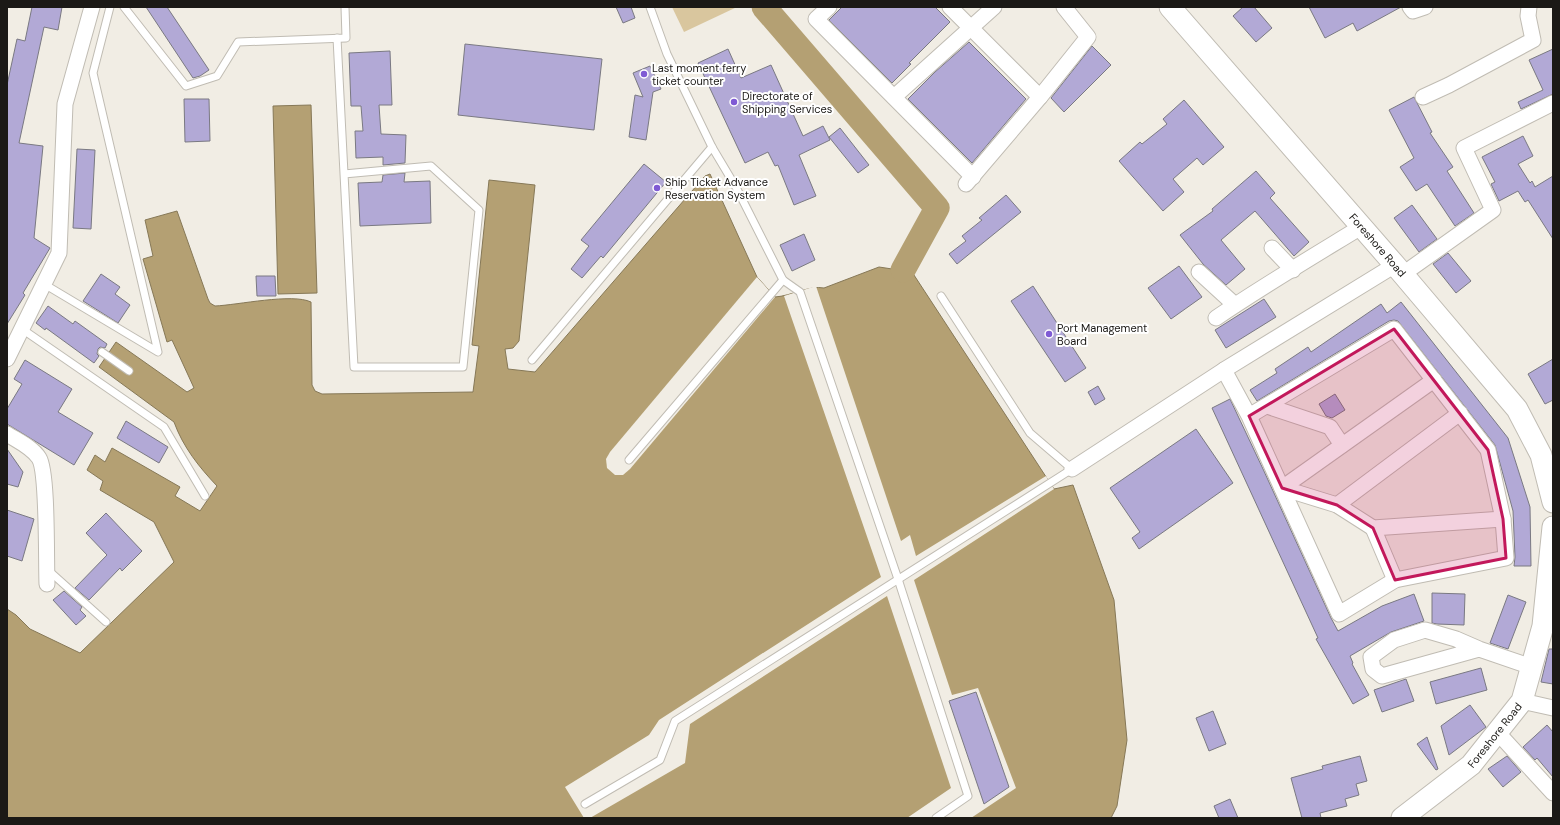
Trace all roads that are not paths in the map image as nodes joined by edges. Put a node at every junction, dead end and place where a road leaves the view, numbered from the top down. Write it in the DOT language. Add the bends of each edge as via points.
graph roads {
  1 [pos="92,7"];
  2 [pos="110,7"];
  3 [pos="124,7"];
  4 [pos="345,7"];
  5 [pos="650,7"];
  6 [pos="829,7"];
  7 [pos="950,7"];
  8 [pos="994,7"];
  9 [pos="1064,7"];
  10 [pos="1170,7"];
  11 [pos="1410,7"];
  12 [pos="1425,7"];
  13 [pos="1529,7"];
  14 [pos="971,28"];
  15 [pos="337,38"];
  16 [pos="894,97"];
  17 [pos="1040,97"];
  18 [pos="1423,97"];
  19 [pos="1553,103"];
  20 [pos="712,147"];
  21 [pos="344,174"];
  22 [pos="1361,227"];
  23 [pos="1272,248"];
  24 [pos="1293,270"];
  25 [pos="1399,270"];
  26 [pos="1199,272"];
  27 [pos="783,280"];
  28 [pos="44,284"];
  29 [pos="941,296"];
  30 [pos="1235,305"];
  31 [pos="1216,318"];
  32 [pos="22,329"];
  33 [pos="102,352"];
  34 [pos="7,359"];
  35 [pos="532,360"];
  36 [pos="1224,370"];
  37 [pos="129,371"];
  38 [pos="1434,380"];
  39 [pos="1266,406"];
  40 [pos="1460,412"];
  41 [pos="1249,416"];
  42 [pos="7,434"];
  43 [pos="1342,445"];
  44 [pos="629,460"];
  45 [pos="1072,469"];
  46 [pos="1282,488"];
  47 [pos="1552,494"];
  48 [pos="205,496"];
  49 [pos="1337,505"];
  50 [pos="1503,519"];
  51 [pos="1553,527"];
  52 [pos="1373,528"];
  53 [pos="46,576"];
  54 [pos="898,579"];
  55 [pos="1551,579"];
  56 [pos="1396,580"];
  57 [pos="106,622"];
  58 [pos="1479,649"];
  59 [pos="1532,667"];
  60 [pos="1522,701"];
  61 [pos="1553,708"];
  62 [pos="1498,733"];
  63 [pos="1553,793"];
  64 [pos="585,804"];
  65 [pos="936,818"];
  66 [pos="1402,818"];
  1 -- 28 [label="street" via="65,104 59,253"];
  2 -- 28 [label="lane" via="93,73 158,352"];
  3 -- 15 [label="lane" via="186,86 217,76 238,42"];
  4 -- 15 [label="lane" via="346,38"];
  5 -- 20 [label="lane" via="667,54"];
  6 -- 16 [label="street" via="816,19"];
  7 -- 14 [label="street"];
  8 -- 14 [label="street"];
  9 -- 17 [label="street" via="1088,37"];
  10 -- 22 [label="main road, Foreshore Road"];
  11 -- 12 [label="street" via="1413,11"];
  13 -- 18 [label="street" via="1528,16 1533,40"];
  14 -- 16 [label="street"];
  14 -- 17 [label="street"];
  15 -- 21 [label="lane"];
  16 -- 17 [label="street" via="969,181"];
  19 -- 25 [label="street" via="1464,148 1493,210"];
  20 -- 27 [label="lane" via="737,189"];
  20 -- 35 [label="lane"];
  21 -- 21 [label="lane" via="354,366 463,367 479,210 431,166"];
  22 -- 24 [label="street"];
  22 -- 25 [label="main road, Foreshore Road"];
  23 -- 24 [label="street"];
  24 -- 30 [label="street" via="1269,282"];
  25 -- 36 [label="street"];
  25 -- 47 [label="main road, Foreshore Road" via="1517,409 1541,455"];
  26 -- 30 [label="street"];
  27 -- 44 [label="lane"];
  27 -- 54 [label="lane" via="800,292"];
  28 -- 32 [label="street"];
  29 -- 45 [label="lane" via="1030,432"];
  30 -- 31 [label="street"];
  32 -- 34 [label="street"];
  32 -- 48 [label="lane" via="164,427"];
  33 -- 37 [label="lane"];
  36 -- 41 [label="street"];
  36 -- 45 [label="street"];
  38 -- 39 [label="street" via="1394,329"];
  38 -- 40 [label="street"];
  38 -- 43 [label="street"];
  39 -- 41 [label="street"];
  39 -- 43 [label="street" via="1330,427"];
  40 -- 49 [label="street"];
  40 -- 50 [label="street" via="1488,450"];
  41 -- 46 [label="street"];
  42 -- 53 [label="street" via="24,444 39,459 44,480"];
  43 -- 46 [label="street"];
  45 -- 54 [label="lane"];
  46 -- 49 [label="street"];
  46 -- 56 [label="street" via="1339,614"];
  49 -- 52 [label="street"];
  50 -- 52 [label="street"];
  50 -- 56 [label="street" via="1506,558"];
  51 -- 55 [label="main road, Foreshore Road"];
  52 -- 56 [label="street"];
  53 -- 57 [label="lane"];
  54 -- 64 [label="lane" via="675,721 660,760"];
  54 -- 65 [label="lane" via="968,796"];
  55 -- 59 [label="main road, Foreshore Road" via="1544,626"];
  58 -- 58 [label="street" via="1424,630 1394,640 1371,657 1372,669 1382,676"];
  58 -- 59 [label="street"];
  59 -- 60 [label="main road, Foreshore Road"];
  60 -- 61 [label="street"];
  60 -- 62 [label="main road, Foreshore Road"];
  62 -- 63 [label="street"];
  62 -- 66 [label="main road, Foreshore Road" via="1471,765"];
}
